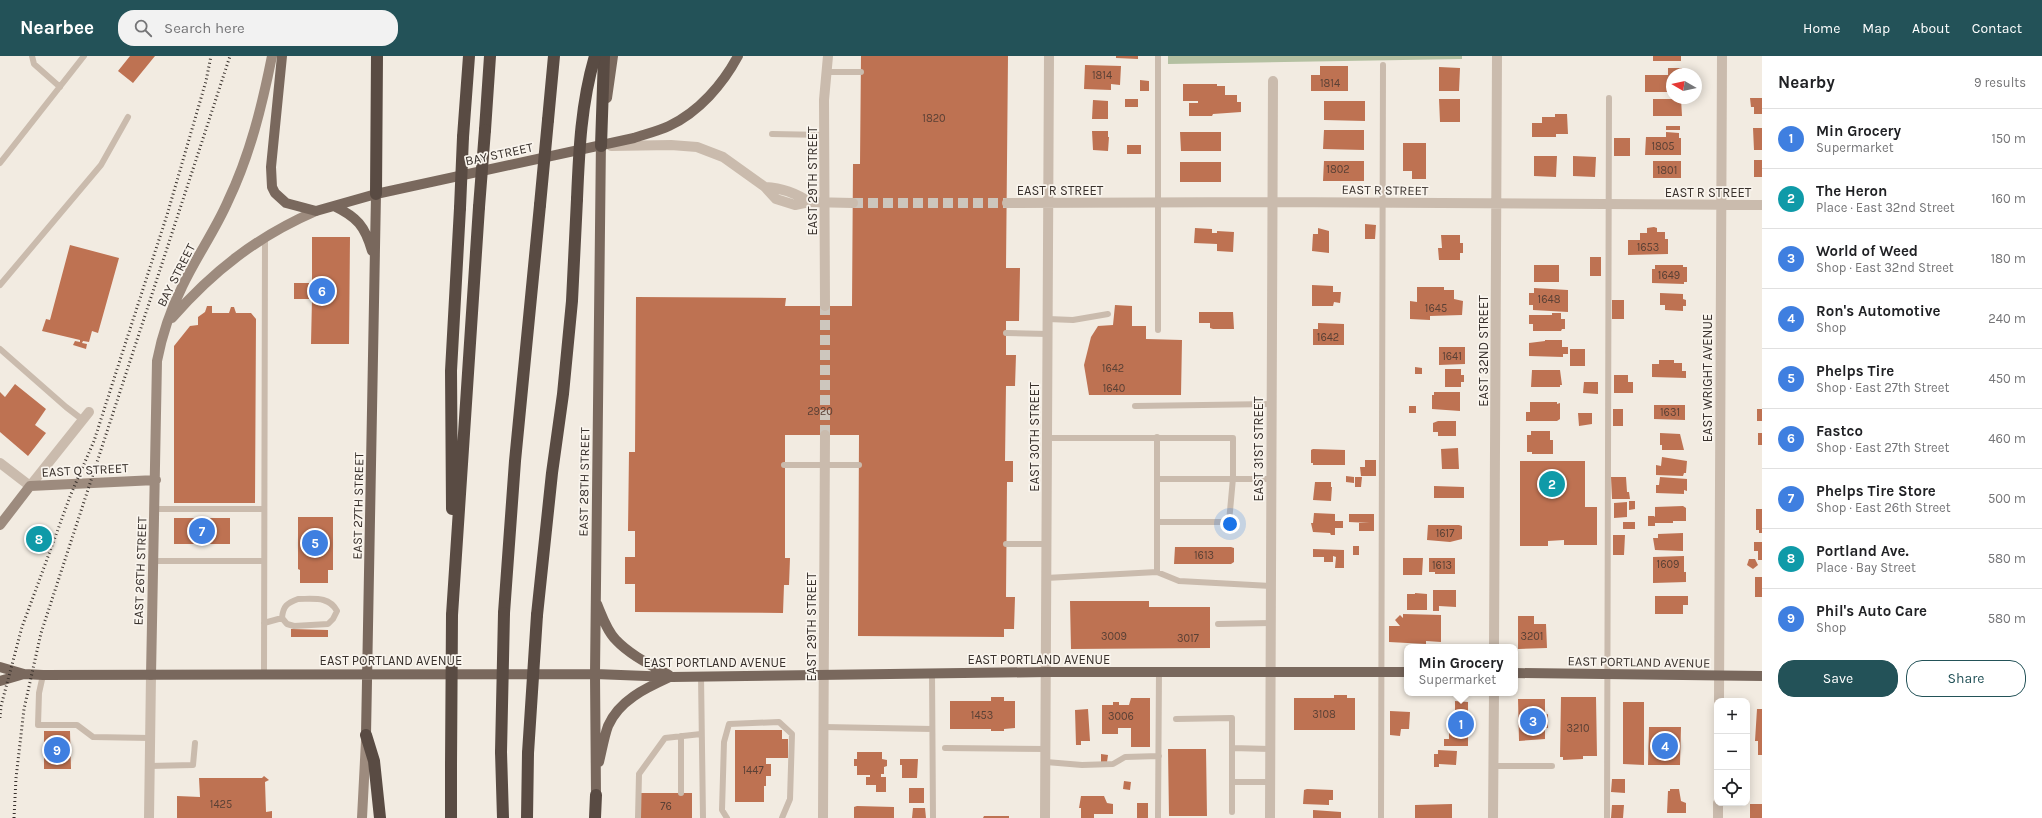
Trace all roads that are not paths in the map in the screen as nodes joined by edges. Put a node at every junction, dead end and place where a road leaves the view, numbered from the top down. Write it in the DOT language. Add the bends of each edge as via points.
graph roads {
  1 [pos="32,56"];
  2 [pos="84,56"];
  3 [pos="272,56"];
  4 [pos="282,56"];
  5 [pos="377,56"];
  6 [pos="469,56"];
  7 [pos="490,56"];
  8 [pos="554,56"];
  9 [pos="595,56"];
  10 [pos="604,56"];
  11 [pos="613,56"];
  12 [pos="738,56"];
  13 [pos="828,56"];
  14 [pos="1049,56"];
  15 [pos="1158,56"];
  16 [pos="1497,56"];
  17 [pos="1722,56"];
  18 [pos="1383,65"];
  19 [pos="826,72"];
  20 [pos="861,72"];
  21 [pos="1273,81"];
  22 [pos="60,87"];
  23 [pos="1609,98"];
  24 [pos="128,117"];
  25 [pos="772,134"];
  26 [pos="824,135"];
  27 [pos="600,146"];
  28 [pos="0,163"];
  29 [pos="376,194"];
  30 [pos="825,202"];
  31 [pos="1272,202"];
  32 [pos="853,203"];
  33 [pos="1007,203"];
  34 [pos="1049,203"];
  35 [pos="1159,203"];
  36 [pos="1383,203"];
  37 [pos="1497,205"];
  38 [pos="1608,205"];
  39 [pos="1721,205"];
  40 [pos="1762,205"];
  41 [pos="334,206"];
  42 [pos="316,212"];
  43 [pos="264,237"];
  44 [pos="375,263"];
  45 [pos="0,285"];
  46 [pos="825,306"];
  47 [pos="1108,314"];
  48 [pos="1048,319"];
  49 [pos="165,326"];
  50 [pos="1158,330"];
  51 [pos="1006,334"];
  52 [pos="1048,334"];
  53 [pos="0,349"];
  54 [pos="1272,404"];
  55 [pos="1135,406"];
  56 [pos="86,416"];
  57 [pos="825,436"];
  58 [pos="1157,437"];
  59 [pos="1047,438"];
  60 [pos="0,463"];
  61 [pos="784,465"];
  62 [pos="859,465"];
  63 [pos="825,466"];
  64 [pos="1233,478"];
  65 [pos="1157,479"];
  66 [pos="1271,479"];
  67 [pos="156,480"];
  68 [pos="30,486"];
  69 [pos="264,508"];
  70 [pos="155,509"];
  71 [pos="1157,522"];
  72 [pos="0,525"];
  73 [pos="1006,544"];
  74 [pos="1047,544"];
  75 [pos="154,561"];
  76 [pos="264,561"];
  77 [pos="1157,572"];
  78 [pos="1046,578"];
  79 [pos="1271,586"];
  80 [pos="596,603"];
  81 [pos="452,615"];
  82 [pos="282,618"];
  83 [pos="264,623"];
  84 [pos="1271,623"];
  85 [pos="1218,624"];
  86 [pos="1494,644"];
  87 [pos="0,661"];
  88 [pos="0,667"];
  89 [pos="1159,671"];
  90 [pos="1270,671"];
  91 [pos="1046,672"];
  92 [pos="1382,672"];
  93 [pos="1404,672"];
  94 [pos="368,673"];
  95 [pos="932,673"];
  96 [pos="24,674"];
  97 [pos="264,674"];
  98 [pos="595,674"];
  99 [pos="824,674"];
  100 [pos="1518,674"];
  101 [pos="1608,674"];
  102 [pos="43,675"];
  103 [pos="151,675"];
  104 [pos="701,676"];
  105 [pos="1719,676"];
  106 [pos="1762,676"];
  107 [pos="672,677"];
  108 [pos="0,681"];
  109 [pos="1494,696"];
  110 [pos="1719,698"];
  111 [pos="1176,719"];
  112 [pos="824,727"];
  113 [pos="932,729"];
  114 [pos="366,734"];
  115 [pos="701,734"];
  116 [pos="681,736"];
  117 [pos="150,738"];
  118 [pos="195,743"];
  119 [pos="944,748"];
  120 [pos="1232,748"];
  121 [pos="1270,748"];
  122 [pos="1046,749"];
  123 [pos="1159,756"];
  124 [pos="1046,762"];
  125 [pos="149,766"];
  126 [pos="1493,766"];
  127 [pos="1552,766"];
  128 [pos="596,771"];
  129 [pos="1232,782"];
  130 [pos="1270,782"];
  131 [pos="681,793"];
  132 [pos="596,795"];
  133 [pos="1718,806"];
  134 [pos="1232,812"];
  135 [pos="148,818"];
  136 [pos="362,818"];
  137 [pos="380,818"];
  138 [pos="451,818"];
  139 [pos="503,818"];
  140 [pos="527,818"];
  141 [pos="596,818"];
  142 [pos="638,818"];
  143 [pos="703,818"];
  144 [pos="727,818"];
  145 [pos="782,818"];
  146 [pos="823,818"];
  147 [pos="933,818"];
  148 [pos="1045,818"];
  149 [pos="1158,818"];
  150 [pos="1270,818"];
  151 [pos="1381,818"];
  152 [pos="1493,818"];
  153 [pos="1608,818"];
  154 [pos="1718,818"];
  1 -- 22 [label="lane" via="34,64"];
  2 -- 22 [label="lane"];
  3 -- 49 [label="street, BAY STREET" via="248,154 228,202 182,286"];
  4 -- 42 [label="main road" via="271,167 272,187 286,203"];
  5 -- 29 [label="highway"];
  6 -- 81 [label="highway, bridge" via="451,371"];
  7 -- 81 [label="highway, bridge"];
  8 -- 139 [label="highway, bridge" via="515,461 504,613 501,752"];
  9 -- 140 [label="highway, bridge" via="582,119 572,301 537,615 528,753"];
  10 -- 27 [label="highway"];
  11 -- 27 [label="main road"];
  12 -- 27 [label="main road, BAY STREET" via="715,90 693,110 670,125 634,138"];
  13 -- 19 [label="street, EAST 29TH STREET"];
  14 -- 34 [label="street, EAST 30TH STREET"];
  15 -- 35 [label="lane"];
  16 -- 37 [label="street, EAST 32ND STREET"];
  17 -- 39 [label="street, EAST WRIGHT AVENUE"];
  18 -- 36 [label="lane"];
  19 -- 20 [label="lane"];
  19 -- 26 [label="street, EAST 29TH STREET"];
  21 -- 31 [label="street, EAST 31ST STREET"];
  22 -- 28 [label="lane"];
  23 -- 38 [label="lane"];
  24 -- 45 [label="lane" via="100,165"];
  25 -- 26 [label="lane"];
  26 -- 30 [label="street, EAST 29TH STREET"];
  27 -- 29 [label="main road, BAY STREET"];
  27 -- 30 [label="street" via="671,144 697,147 723,157 765,187 780,188 809,202"];
  27 -- 80 [label="main road, EAST 28TH STREET"];
  29 -- 41 [label="main road, BAY STREET"];
  29 -- 44 [label="main road, EAST 27TH STREET"];
  30 -- 32 [label="street"];
  30 -- 46 [label="street, EAST 29TH STREET"];
  31 -- 35 [label="street, EAST R STREET"];
  31 -- 36 [label="street, EAST R STREET"];
  31 -- 54 [label="street, EAST 31ST STREET"];
  33 -- 34 [label="street, EAST R STREET"];
  34 -- 35 [label="street, EAST R STREET"];
  34 -- 48 [label="street, EAST 30TH STREET"];
  35 -- 50 [label="lane"];
  36 -- 37 [label="street, EAST R STREET"];
  36 -- 92 [label="lane"];
  37 -- 38 [label="street, EAST R STREET"];
  37 -- 86 [label="street, EAST 32ND STREET"];
  38 -- 39 [label="street, EAST R STREET"];
  38 -- 101 [label="lane"];
  39 -- 40 [label="street, EAST R STREET"];
  39 -- 105 [label="street, EAST WRIGHT AVENUE"];
  41 -- 42 [label="main road, BAY STREET"];
  41 -- 44 [label="main road" via="348,213 363,227"];
  42 -- 43 [label="street, BAY STREET"];
  43 -- 49 [label="street, BAY STREET" via="192,294"];
  43 -- 69 [label="lane"];
  44 -- 94 [label="main road, EAST 27TH STREET"];
  47 -- 48 [label="lane" via="1073,320"];
  48 -- 52 [label="street, EAST 30TH STREET"];
  49 -- 67 [label="street, EAST 26TH STREET" via="157,361"];
  51 -- 52 [label="lane"];
  52 -- 59 [label="street, EAST 30TH STREET"];
  53 -- 56 [label="lane" via="66,407"];
  54 -- 55 [label="lane"];
  54 -- 66 [label="street, EAST 31ST STREET"];
  56 -- 68 [label="street"];
  57 -- 63 [label="street, EAST 29TH STREET"];
  58 -- 59 [label="lane"];
  58 -- 64 [label="lane" via="1232,438"];
  58 -- 65 [label="lane"];
  59 -- 74 [label="street, EAST 30TH STREET"];
  60 -- 68 [label="street, EAST Q STREET"];
  61 -- 63 [label="lane"];
  62 -- 63 [label="lane"];
  63 -- 99 [label="street, EAST 29TH STREET"];
  64 -- 65 [label="lane"];
  64 -- 66 [label="lane"];
  64 -- 71 [label="lane" via="1229,522"];
  65 -- 71 [label="lane"];
  66 -- 79 [label="street, EAST 31ST STREET"];
  67 -- 68 [label="street, EAST Q STREET"];
  67 -- 70 [label="street, EAST 26TH STREET"];
  68 -- 72 [label="street"];
  69 -- 70 [label="lane"];
  69 -- 76 [label="lane"];
  70 -- 75 [label="street, EAST 26TH STREET"];
  71 -- 77 [label="lane"];
  73 -- 74 [label="lane"];
  74 -- 78 [label="street, EAST 30TH STREET"];
  75 -- 76 [label="lane"];
  75 -- 103 [label="street, EAST 26TH STREET"];
  76 -- 83 [label="lane"];
  77 -- 78 [label="lane"];
  77 -- 79 [label="lane" via="1178,581"];
  78 -- 91 [label="street, EAST 30TH STREET"];
  79 -- 84 [label="street, EAST 31ST STREET"];
  80 -- 98 [label="main road, EAST 28TH STREET"];
  80 -- 107 [label="main road" via="616,641 641,660"];
  81 -- 138 [label="highway, bridge"];
  82 -- 82 [label="lane" via="283,609 288,603 298,600 326,600 333,604 337,611 328,624 294,626 287,624"];
  82 -- 83 [label="lane"];
  83 -- 97 [label="lane"];
  84 -- 85 [label="lane"];
  84 -- 90 [label="street, EAST 31ST STREET"];
  87 -- 96 [label="street"];
  88 -- 96 [label="main road, EAST PORTLAND AVENUE"];
  89 -- 90 [label="main road, EAST PORTLAND AVENUE"];
  89 -- 91 [label="main road, EAST PORTLAND AVENUE"];
  89 -- 123 [label="lane"];
  90 -- 92 [label="main road, EAST PORTLAND AVENUE"];
  90 -- 121 [label="street, EAST 31ST STREET"];
  91 -- 95 [label="main road, EAST PORTLAND AVENUE"];
  91 -- 122 [label="street, EAST 30TH STREET"];
  92 -- 93 [label="main road, EAST PORTLAND AVENUE"];
  92 -- 151 [label="lane"];
  94 -- 97 [label="main road, EAST PORTLAND AVENUE"];
  94 -- 98 [label="main road, EAST PORTLAND AVENUE"];
  94 -- 114 [label="main road, EAST 27TH STREET"];
  95 -- 99 [label="main road, EAST PORTLAND AVENUE"];
  95 -- 113 [label="lane"];
  96 -- 102 [label="main road, EAST PORTLAND AVENUE"];
  96 -- 108 [label="main road, EAST PORTLAND AVENUE"];
  97 -- 103 [label="main road, EAST PORTLAND AVENUE"];
  98 -- 107 [label="main road, EAST PORTLAND AVENUE"];
  98 -- 128 [label="main road, EAST 28TH STREET"];
  99 -- 104 [label="main road, EAST PORTLAND AVENUE"];
  99 -- 112 [label="street, EAST 29TH STREET"];
  100 -- 101 [label="main road, EAST PORTLAND AVENUE"];
  101 -- 105 [label="main road, EAST PORTLAND AVENUE"];
  101 -- 153 [label="lane"];
  102 -- 103 [label="main road, EAST PORTLAND AVENUE"];
  102 -- 117 [label="lane" via="38,693 38,725 77,725 93,737"];
  103 -- 117 [label="street, EAST 26TH STREET"];
  104 -- 107 [label="main road, EAST PORTLAND AVENUE"];
  104 -- 115 [label="lane"];
  105 -- 106 [label="main road, EAST PORTLAND AVENUE"];
  105 -- 110 [label="street, EAST WRIGHT AVENUE"];
  107 -- 128 [label="main road" via="641,690 617,711 608,727"];
  109 -- 126 [label="street"];
  111 -- 120 [label="lane" via="1232,718"];
  112 -- 113 [label="lane"];
  112 -- 146 [label="street, EAST 29TH STREET"];
  113 -- 147 [label="lane"];
  114 -- 136 [label="street, EAST 27TH STREET"];
  114 -- 137 [label="highway" via="374,761"];
  115 -- 116 [label="lane"];
  115 -- 143 [label="lane"];
  116 -- 131 [label="lane"];
  116 -- 142 [label="lane" via="665,738 640,774"];
  117 -- 125 [label="street, EAST 26TH STREET"];
  118 -- 125 [label="lane" via="193,765"];
  119 -- 122 [label="lane"];
  120 -- 121 [label="lane"];
  120 -- 129 [label="lane"];
  121 -- 130 [label="street, EAST 31ST STREET"];
  122 -- 124 [label="street, EAST 30TH STREET"];
  123 -- 124 [label="lane" via="1125,757 1113,764"];
  123 -- 149 [label="lane"];
  124 -- 148 [label="street, EAST 30TH STREET"];
  125 -- 135 [label="street, EAST 26TH STREET"];
  126 -- 127 [label="lane"];
  126 -- 152 [label="street"];
  128 -- 132 [label="main road, EAST 28TH STREET"];
  129 -- 130 [label="lane"];
  129 -- 134 [label="lane"];
  130 -- 150 [label="street, EAST 31ST STREET"];
  132 -- 141 [label="highway"];
  133 -- 154 [label="street"];
  144 -- 145 [label="lane" via="722,810 724,742 729,724 779,722 792,734 790,799"];
}
